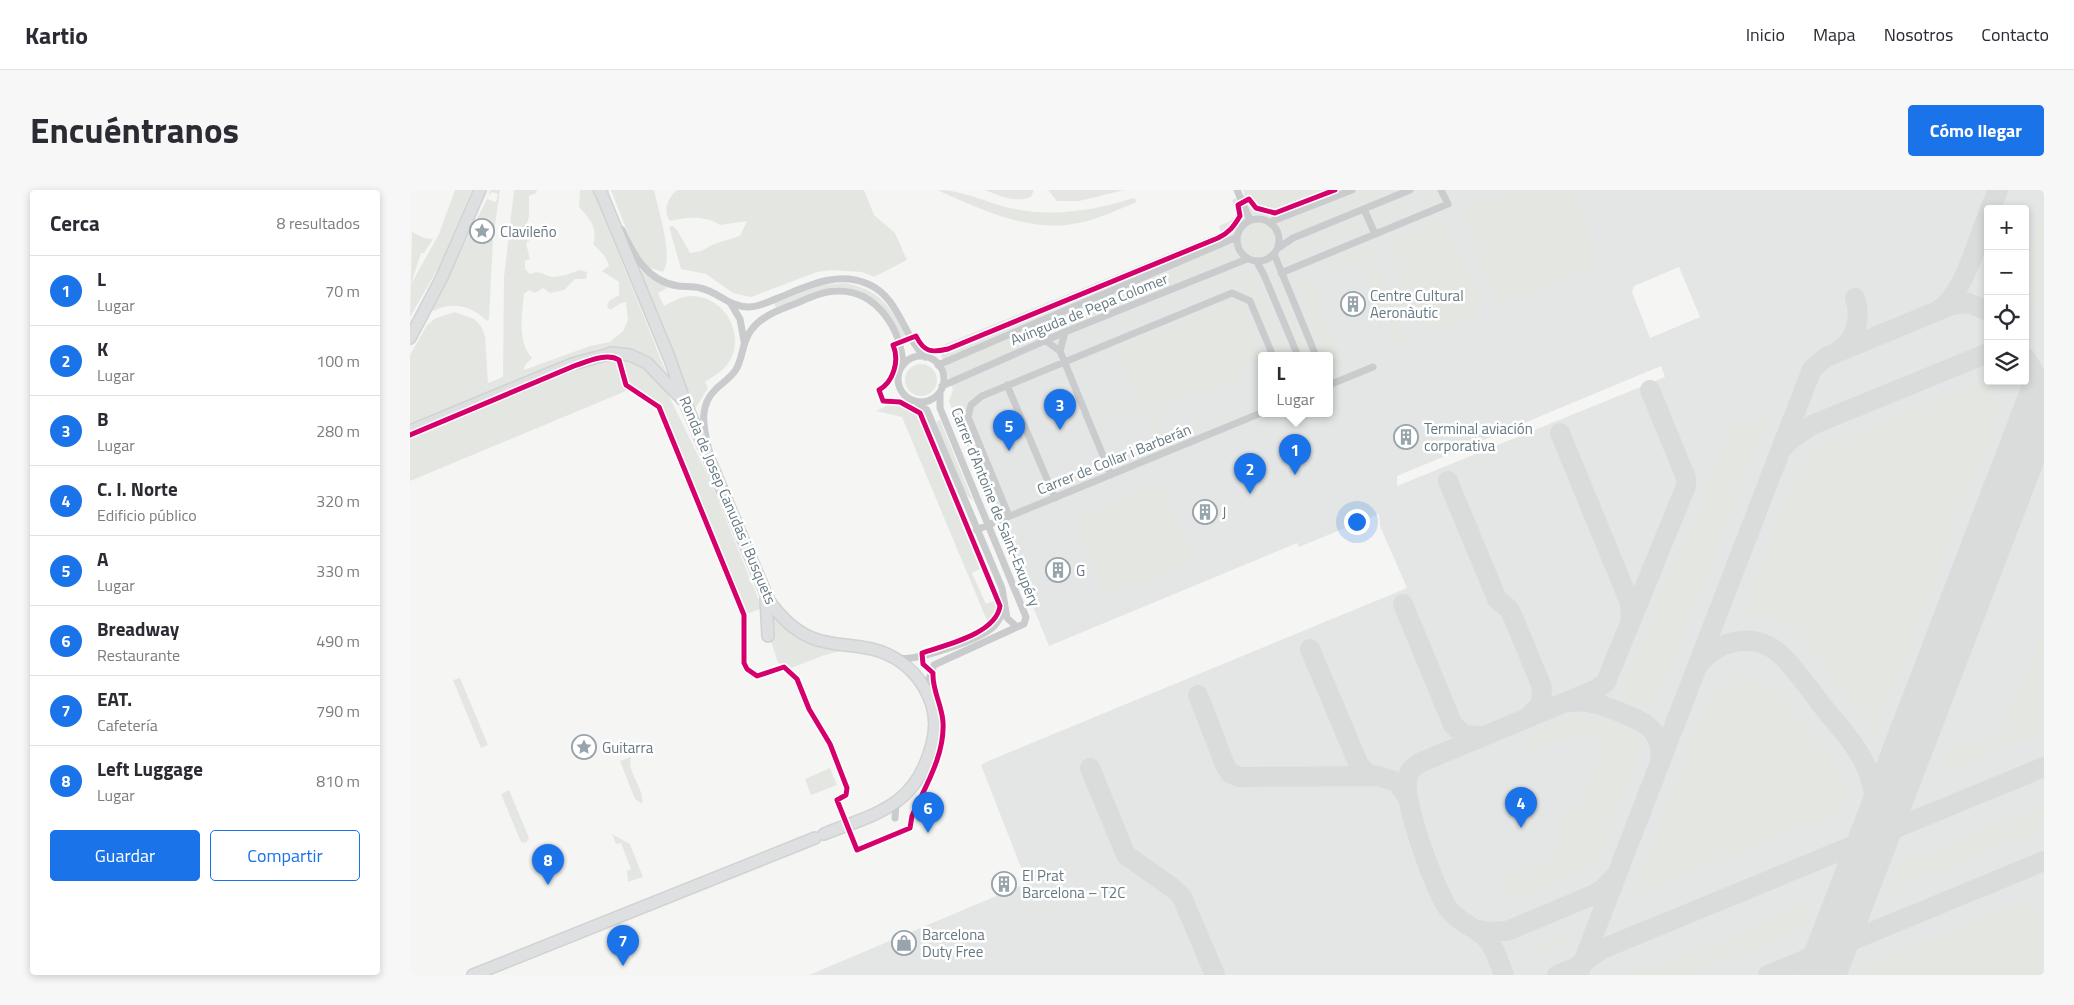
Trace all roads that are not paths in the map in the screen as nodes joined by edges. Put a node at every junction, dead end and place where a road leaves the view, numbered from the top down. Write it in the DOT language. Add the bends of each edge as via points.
graph roads {
  1 [pos="480,190"];
  2 [pos="1237,190"];
  3 [pos="1352,190"];
  4 [pos="1410,190"];
  5 [pos="1442,190"];
  6 [pos="600,191"];
  7 [pos="1364,209"];
  8 [pos="1250,220"];
  9 [pos="1270,222"];
  10 [pos="1375,234"];
  11 [pos="1236,237"];
  12 [pos="1276,251"];
  13 [pos="1247,259"];
  14 [pos="1256,262"];
  15 [pos="1281,273"];
  16 [pos="730,304"];
  17 [pos="424,312"];
  18 [pos="410,332"];
  19 [pos="1065,332"];
  20 [pos="410,338"];
  21 [pos="744,341"];
  22 [pos="1046,341"];
  23 [pos="1060,351"];
  24 [pos="1271,352"];
  25 [pos="1296,352"];
  26 [pos="1314,352"];
  27 [pos="925,357"];
  28 [pos="1064,362"];
  29 [pos="903,365"];
  30 [pos="938,365"];
  31 [pos="1373,367"];
  32 [pos="1333,383"];
  33 [pos="1007,385"];
  34 [pos="941,389"];
  35 [pos="685,402"];
  36 [pos="915,402"];
  37 [pos="1258,414"];
  38 [pos="410,431"];
  39 [pos="712,466"];
  40 [pos="1111,475"];
  41 [pos="1055,498"];
  42 [pos="1009,516"];
  43 [pos="988,525"];
  44 [pos="976,530"];
  45 [pos="765,592"];
  46 [pos="1006,604"];
  47 [pos="1017,627"];
  48 [pos="768,636"];
  49 [pos="966,640"];
  50 [pos="969,648"];
  51 [pos="894,657"];
  52 [pos="931,700"];
  53 [pos="896,803"];
  54 [pos="895,818"];
  55 [pos="473,975"];
  1 -- 17 [label="main road" via="470,218"];
  2 -- 8 [label="street"];
  3 -- 9 [label="street"];
  4 -- 7 [label="street"];
  5 -- 10 [label="street" via="1448,204"];
  6 -- 16 [label="street" via="634,255 650,274 666,283 699,287 716,293"];
  6 -- 35 [label="main road, Ronda de Josep Canudas i Busquets"];
  7 -- 10 [label="street"];
  7 -- 12 [label="street" via="1293,238"];
  8 -- 9 [label="street"];
  8 -- 11 [label="street"];
  9 -- 12 [label="street" via="1278,233"];
  10 -- 15 [label="street"];
  11 -- 13 [label="street" via="1239,251"];
  11 -- 30 [label="street, Avinguda de Pepa Colomer"];
  12 -- 14 [label="street" via="1266,260"];
  12 -- 15 [label="street"];
  13 -- 14 [label="street"];
  13 -- 19 [label="street, Avinguda de Pepa Colomer"];
  14 -- 25 [label="street"];
  15 -- 26 [label="street"];
  16 -- 21 [label="street" via="740,319"];
  16 -- 27 [label="street" via="750,307 831,279 858,280 876,288 892,304 915,347"];
  17 -- 18 [label="main road"];
  17 -- 20 [label="main road"];
  19 -- 22 [label="street, Avinguda de Pepa Colomer"];
  19 -- 23 [label="street"];
  21 -- 29 [label="street" via="767,316 820,294 837,291 873,302 884,312 900,341"];
  21 -- 39 [label="street" via="735,370 713,392 704,409"];
  22 -- 23 [label="street"];
  22 -- 34 [label="street, Avinguda de Pepa Colomer"];
  23 -- 28 [label="street"];
  24 -- 28 [label="street" via="1252,304 1238,294 1224,296"];
  27 -- 29 [label="street" via="917,357"];
  27 -- 30 [label="street"];
  28 -- 33 [label="street"];
  28 -- 40 [label="street"];
  29 -- 36 [label="street" via="899,388"];
  30 -- 34 [label="street" via="943,377"];
  31 -- 32 [label="street"];
  33 -- 41 [label="street"];
  33 -- 42 [label="street, Carrer d'Antoine de Saint-Exupéry" via="974,401 968,417"];
  34 -- 36 [label="street" via="929,401"];
  34 -- 43 [label="street, Carrer d'Antoine de Saint-Exupéry" via="940,408"];
  35 -- 38 [label="main road" via="647,364 630,355 612,353 572,364"];
  35 -- 39 [label="main road, Ronda de Josep Canudas i Busquets"];
  36 -- 44 [label="street, Carrer d'Antoine de Saint-Exupéry" via="927,410"];
  37 -- 40 [label="street, Carrer de Collar i Barberán"];
  39 -- 45 [label="main road, Ronda de Josep Canudas i Busquets"];
  40 -- 41 [label="street, Carrer de Collar i Barberán"];
  41 -- 42 [label="street, Carrer de Collar i Barberán"];
  42 -- 43 [label="street, Carrer de Collar i Barberán"];
  43 -- 44 [label="street, Carrer de Collar i Barberán"];
  43 -- 47 [label="street, Carrer d'Antoine de Saint-Exupéry" via="1026,617 1024,624"];
  44 -- 46 [label="street, Carrer d'Antoine de Saint-Exupéry"];
  45 -- 48 [label="main road"];
  45 -- 51 [label="main road, Ronda de Josep Canudas i Busquets" via="783,618 803,633 824,642 869,648"];
  46 -- 47 [label="street, Carrer d'Antoine de Saint-Exupéry" via="1007,618"];
  46 -- 49 [label="street, Carrer d'Antoine de Saint-Exupéry" via="994,626"];
  47 -- 50 [label="street, Carrer d'Antoine de Saint-Exupéry"];
  49 -- 50 [label="street"];
  49 -- 51 [label="street, Carrer d'Antoine de Saint-Exupéry" via="922,657 909,660"];
  50 -- 52 [label="street, Carrer d'Antoine de Saint-Exupéry" via="934,664 929,679"];
  51 -- 52 [label="main road, Ronda de Josep Canudas i Busquets" via="916,675"];
  52 -- 53 [label="main road, Ronda de Josep Canudas i Busquets" via="934,731 930,753 907,794"];
  53 -- 54 [label="street"];
  53 -- 55 [label="main road, Ronda de Josep Canudas i Busquets" via="882,812"];
}
